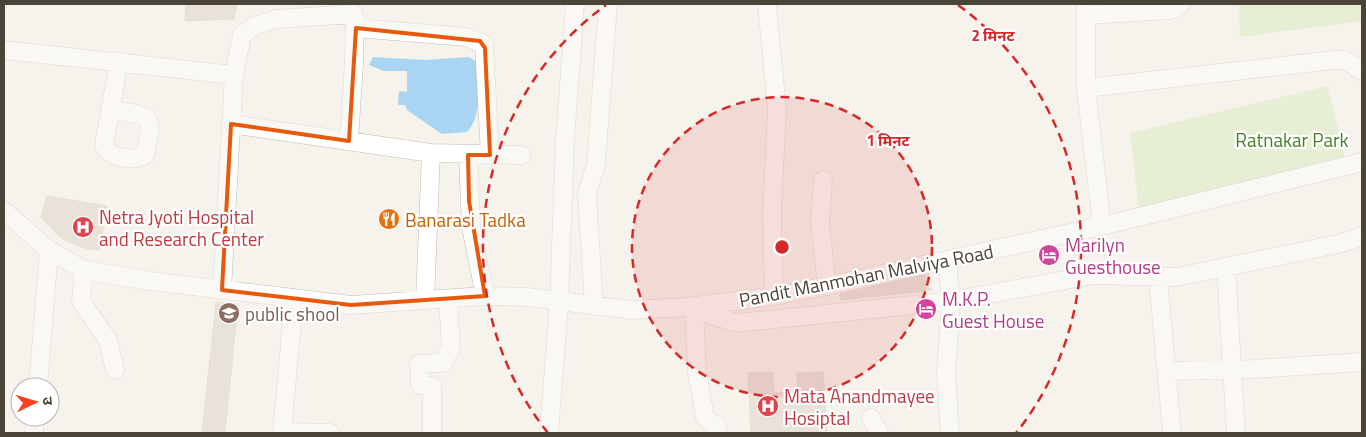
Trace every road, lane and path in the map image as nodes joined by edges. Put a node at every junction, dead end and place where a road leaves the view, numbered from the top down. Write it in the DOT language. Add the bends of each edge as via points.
graph roads {
  1 [pos="574,4"];
  2 [pos="608,4"];
  3 [pos="767,4"];
  4 [pos="1181,4"];
  5 [pos="1086,9"];
  6 [pos="354,15"];
  7 [pos="4,50"];
  8 [pos="118,61"];
  9 [pos="1362,71"];
  10 [pos="234,75"];
  11 [pos="1086,88"];
  12 [pos="110,110"];
  13 [pos="231,124"];
  14 [pos="349,141"];
  15 [pos="431,153"];
  16 [pos="468,155"];
  17 [pos="490,155"];
  18 [pos="521,155"];
  19 [pos="1357,163"];
  20 [pos="823,180"];
  21 [pos="4,211"];
  22 [pos="1102,226"];
  23 [pos="1362,236"];
  24 [pos="49,250"];
  25 [pos="947,260"];
  26 [pos="1226,267"];
  27 [pos="84,270"];
  28 [pos="1158,278"];
  29 [pos="827,286"];
  30 [pos="222,290"];
  31 [pos="485,296"];
  32 [pos="774,296"];
  33 [pos="294,298"];
  34 [pos="448,299"];
  35 [pos="425,300"];
  36 [pos="951,301"];
  37 [pos="560,302"];
  38 [pos="594,306"];
  39 [pos="690,308"];
  40 [pos="1362,362"];
  41 [pos="115,370"];
  42 [pos="1232,370"];
  43 [pos="1167,371"];
  44 [pos="39,377"];
  45 [pos="282,433"];
  46 [pos="330,433"];
  47 [pos="432,433"];
  48 [pos="549,433"];
  49 [pos="717,433"];
  50 [pos="950,433"];
  51 [pos="1172,433"];
  52 [pos="1236,433"];
  1 -- 37 [label="street" via="565,140"];
  2 -- 38 [label="street" via="596,164 587,194"];
  3 -- 32 [label="street" via="777,109 772,213"];
  4 -- 5 [label="street" via="1170,10"];
  5 -- 11 [label="street"];
  6 -- 10 [label="street" via="294,17 254,26 242,35"];
  6 -- 14 [label="street"];
  6 -- 17 [label="street" via="474,38 484,44"];
  7 -- 8 [label="street"];
  8 -- 10 [label="street"];
  8 -- 12 [label="street"];
  9 -- 11 [label="street" via="1345,60 1334,60"];
  10 -- 13 [label="street"];
  11 -- 22 [label="street"];
  13 -- 14 [label="street"];
  13 -- 30 [label="street"];
  14 -- 15 [label="street"];
  15 -- 16 [label="street"];
  15 -- 35 [label="street"];
  16 -- 17 [label="street"];
  16 -- 31 [label="street" via="471,227"];
  17 -- 18 [label="street"];
  19 -- 22 [label="street, Pandit Manmohan Malviya Road"];
  20 -- 29 [label="street" via="820,223"];
  21 -- 24 [label="street, Pandit Manmohan Malviya Road"];
  22 -- 25 [label="street, Pandit Manmohan Malviya Road"];
  23 -- 26 [label="street"];
  24 -- 27 [label="street, Pandit Manmohan Malviya Road"];
  24 -- 44 [label="street"];
  25 -- 29 [label="street, Pandit Manmohan Malviya Road"];
  25 -- 36 [label="street"];
  26 -- 28 [label="street"];
  26 -- 42 [label="street"];
  27 -- 30 [label="street, Pandit Manmohan Malviya Road"];
  27 -- 41 [label="street" via="81,301 108,340"];
  28 -- 36 [label="street" via="1093,274"];
  28 -- 43 [label="street"];
  29 -- 32 [label="street, Pandit Manmohan Malviya Road"];
  30 -- 33 [label="street, Pandit Manmohan Malviya Road"];
  31 -- 34 [label="street, Pandit Manmohan Malviya Road"];
  31 -- 37 [label="street, Pandit Manmohan Malviya Road"];
  32 -- 39 [label="street, Pandit Manmohan Malviya Road"];
  33 -- 35 [label="street, Pandit Manmohan Malviya Road" via="351,305"];
  33 -- 45 [label="street"];
  34 -- 35 [label="street, Pandit Manmohan Malviya Road"];
  34 -- 47 [label="street" via="451,348 443,363 419,364 420,385 432,386"];
  36 -- 39 [label="street" via="737,323"];
  36 -- 50 [label="street" via="946,374"];
  37 -- 38 [label="street, Pandit Manmohan Malviya Road"];
  37 -- 48 [label="street"];
  38 -- 39 [label="street, Pandit Manmohan Malviya Road" via="632,310"];
  39 -- 49 [label="street" via="705,417 716,427"];
  40 -- 42 [label="street"];
  42 -- 43 [label="street"];
  42 -- 52 [label="street"];
  43 -- 51 [label="street"];
  45 -- 46 [label="street"];
}
